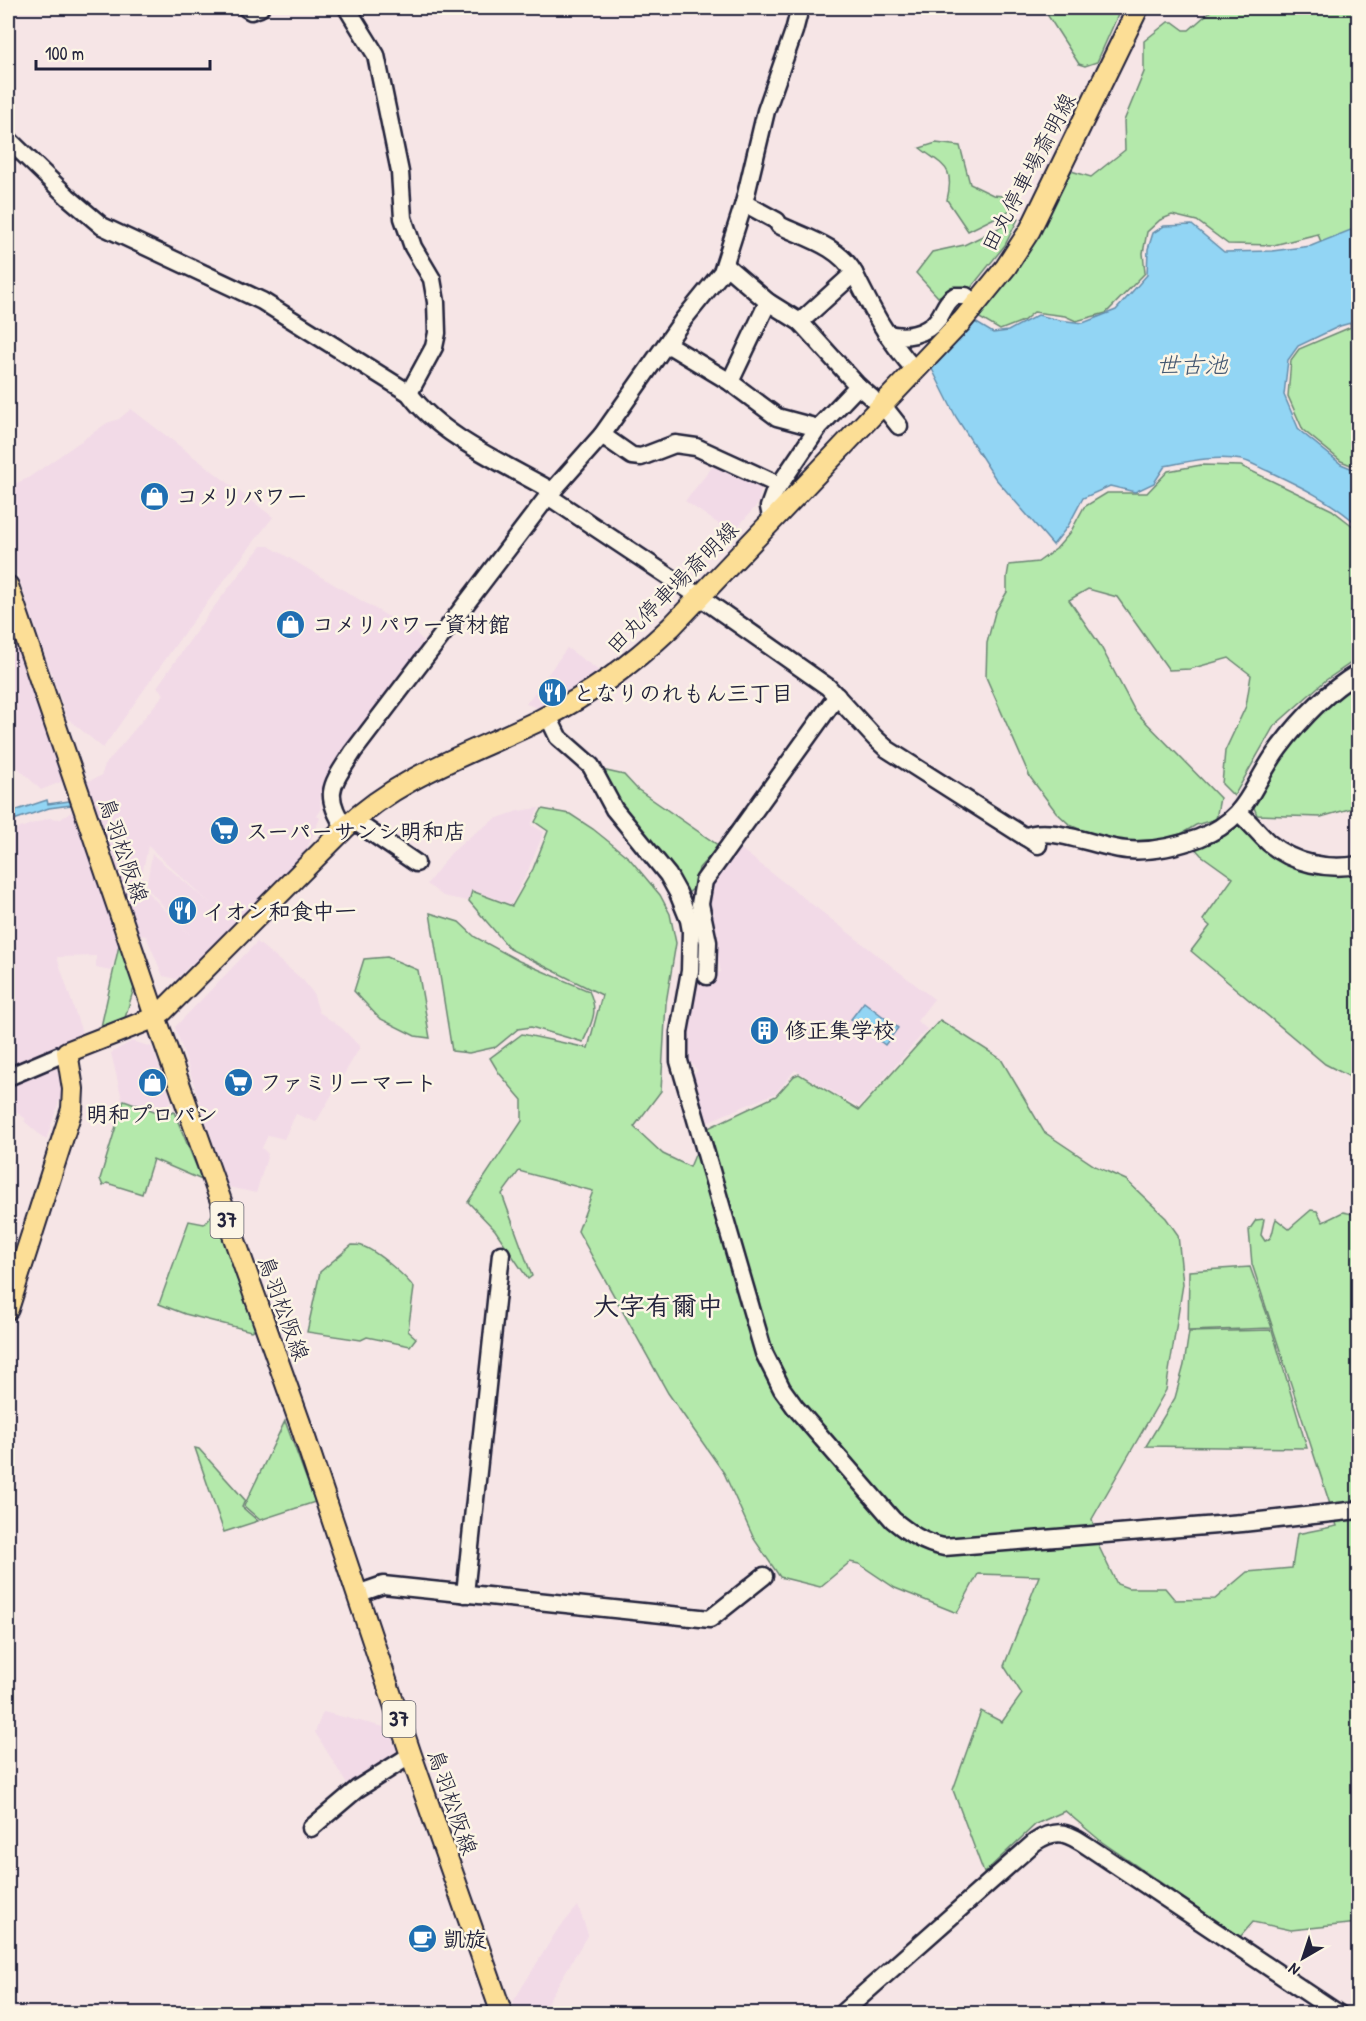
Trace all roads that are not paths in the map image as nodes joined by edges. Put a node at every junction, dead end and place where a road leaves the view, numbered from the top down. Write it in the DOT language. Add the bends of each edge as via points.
graph roads {
  1 [pos="246,8"];
  2 [pos="260,8"];
  3 [pos="347,8"];
  4 [pos="800,8"];
  5 [pos="1138,8"];
  6 [pos="8,140"];
  7 [pos="744,203"];
  8 [pos="725,265"];
  9 [pos="854,273"];
  10 [pos="768,302"];
  11 [pos="976,305"];
  12 [pos="800,322"];
  13 [pos="886,333"];
  14 [pos="667,344"];
  15 [pos="915,370"];
  16 [pos="730,382"];
  17 [pos="858,386"];
  18 [pos="409,393"];
  19 [pos="872,398"];
  20 [pos="888,412"];
  21 [pos="899,426"];
  22 [pos="818,428"];
  23 [pos="602,435"];
  24 [pos="779,485"];
  25 [pos="550,493"];
  26 [pos="772,522"];
  27 [pos="8,586"];
  28 [pos="700,597"];
  29 [pos="1359,673"];
  30 [pos="837,696"];
  31 [pos="548,716"];
  32 [pos="1239,813"];
  33 [pos="349,824"];
  34 [pos="416,863"];
  35 [pos="1359,865"];
  36 [pos="707,976"];
  37 [pos="155,1016"];
  38 [pos="67,1052"];
  39 [pos="8,1077"];
  40 [pos="501,1254"];
  41 [pos="8,1308"];
  42 [pos="1359,1510"];
  43 [pos="764,1576"];
  44 [pos="357,1594"];
  45 [pos="465,1594"];
  46 [pos="411,1755"];
  47 [pos="311,1828"];
  48 [pos="502,2013"];
  49 [pos="842,2013"];
  50 [pos="1339,2013"];
  1 -- 2 [label="street"];
  3 -- 18 [label="street" via="378,63 400,172 403,218 413,247 432,279 436,302 434,348"];
  4 -- 7 [label="street" via="766,111"];
  5 -- 11 [label="main road, 田丸停車場斎明線" via="1030,230"];
  6 -- 18 [label="street" via="102,226 262,301"];
  7 -- 8 [label="street"];
  7 -- 9 [label="street" via="779,225 840,254"];
  8 -- 10 [label="street"];
  8 -- 14 [label="street"];
  9 -- 12 [label="street"];
  9 -- 13 [label="street"];
  10 -- 12 [label="street"];
  10 -- 16 [label="street"];
  11 -- 13 [label="street" via="966,296 955,296 931,326 905,337"];
  11 -- 15 [label="main road, 田丸停車場斎明線"];
  12 -- 17 [label="street"];
  13 -- 15 [label="street"];
  14 -- 16 [label="street"];
  14 -- 23 [label="street"];
  15 -- 26 [label="main road, 田丸停車場斎明線"];
  16 -- 22 [label="street" via="777,417"];
  17 -- 19 [label="street"];
  17 -- 22 [label="street"];
  18 -- 25 [label="street" via="435,422"];
  20 -- 21 [label="street"];
  22 -- 24 [label="street"];
  23 -- 24 [label="street" via="632,456 640,457 675,444 696,447"];
  23 -- 25 [label="street"];
  24 -- 26 [label="street" via="769,507"];
  25 -- 28 [label="street"];
  25 -- 33 [label="street" via="349,759 331,795 332,806"];
  26 -- 28 [label="main road, 田丸停車場斎明線"];
  27 -- 37 [label="main road, 鳥羽松阪線 / 37"];
  28 -- 30 [label="street"];
  28 -- 31 [label="main road, 田丸停車場斎明線" via="621,672"];
  29 -- 32 [label="street" via="1333,691 1280,747"];
  30 -- 32 [label="street" via="887,749 1031,841 1040,831 1126,850 1159,848 1199,838"];
  30 -- 36 [label="street" via="704,881 700,904 708,942"];
  31 -- 33 [label="main road, 田丸停車場斎明線" via="412,779"];
  31 -- 42 [label="street" via="558,737 591,766 614,809 668,875 689,920 690,971 679,1032 679,1061 754,1324 771,1370 795,1407 893,1520 928,1544 944,1547"];
  32 -- 35 [label="street" via="1281,853 1294,859 1340,868"];
  33 -- 34 [label="street"];
  33 -- 37 [label="main road, 田丸停車場斎明線"];
  37 -- 38 [label="main road, 田丸停車場斎明線"];
  37 -- 44 [label="main road, 鳥羽松阪線 / 37"];
  38 -- 39 [label="street"];
  38 -- 41 [label="main road" via="72,1109"];
  40 -- 45 [label="street"];
  43 -- 45 [label="street" via="710,1619"];
  44 -- 45 [label="street" via="383,1585"];
  44 -- 46 [label="main road, 鳥羽松阪線 / 37"];
  46 -- 47 [label="street" via="357,1789"];
  46 -- 48 [label="main road, 鳥羽松阪線 / 37"];
  49 -- 50 [label="street" via="1035,1842 1058,1832 1072,1836"];
}
